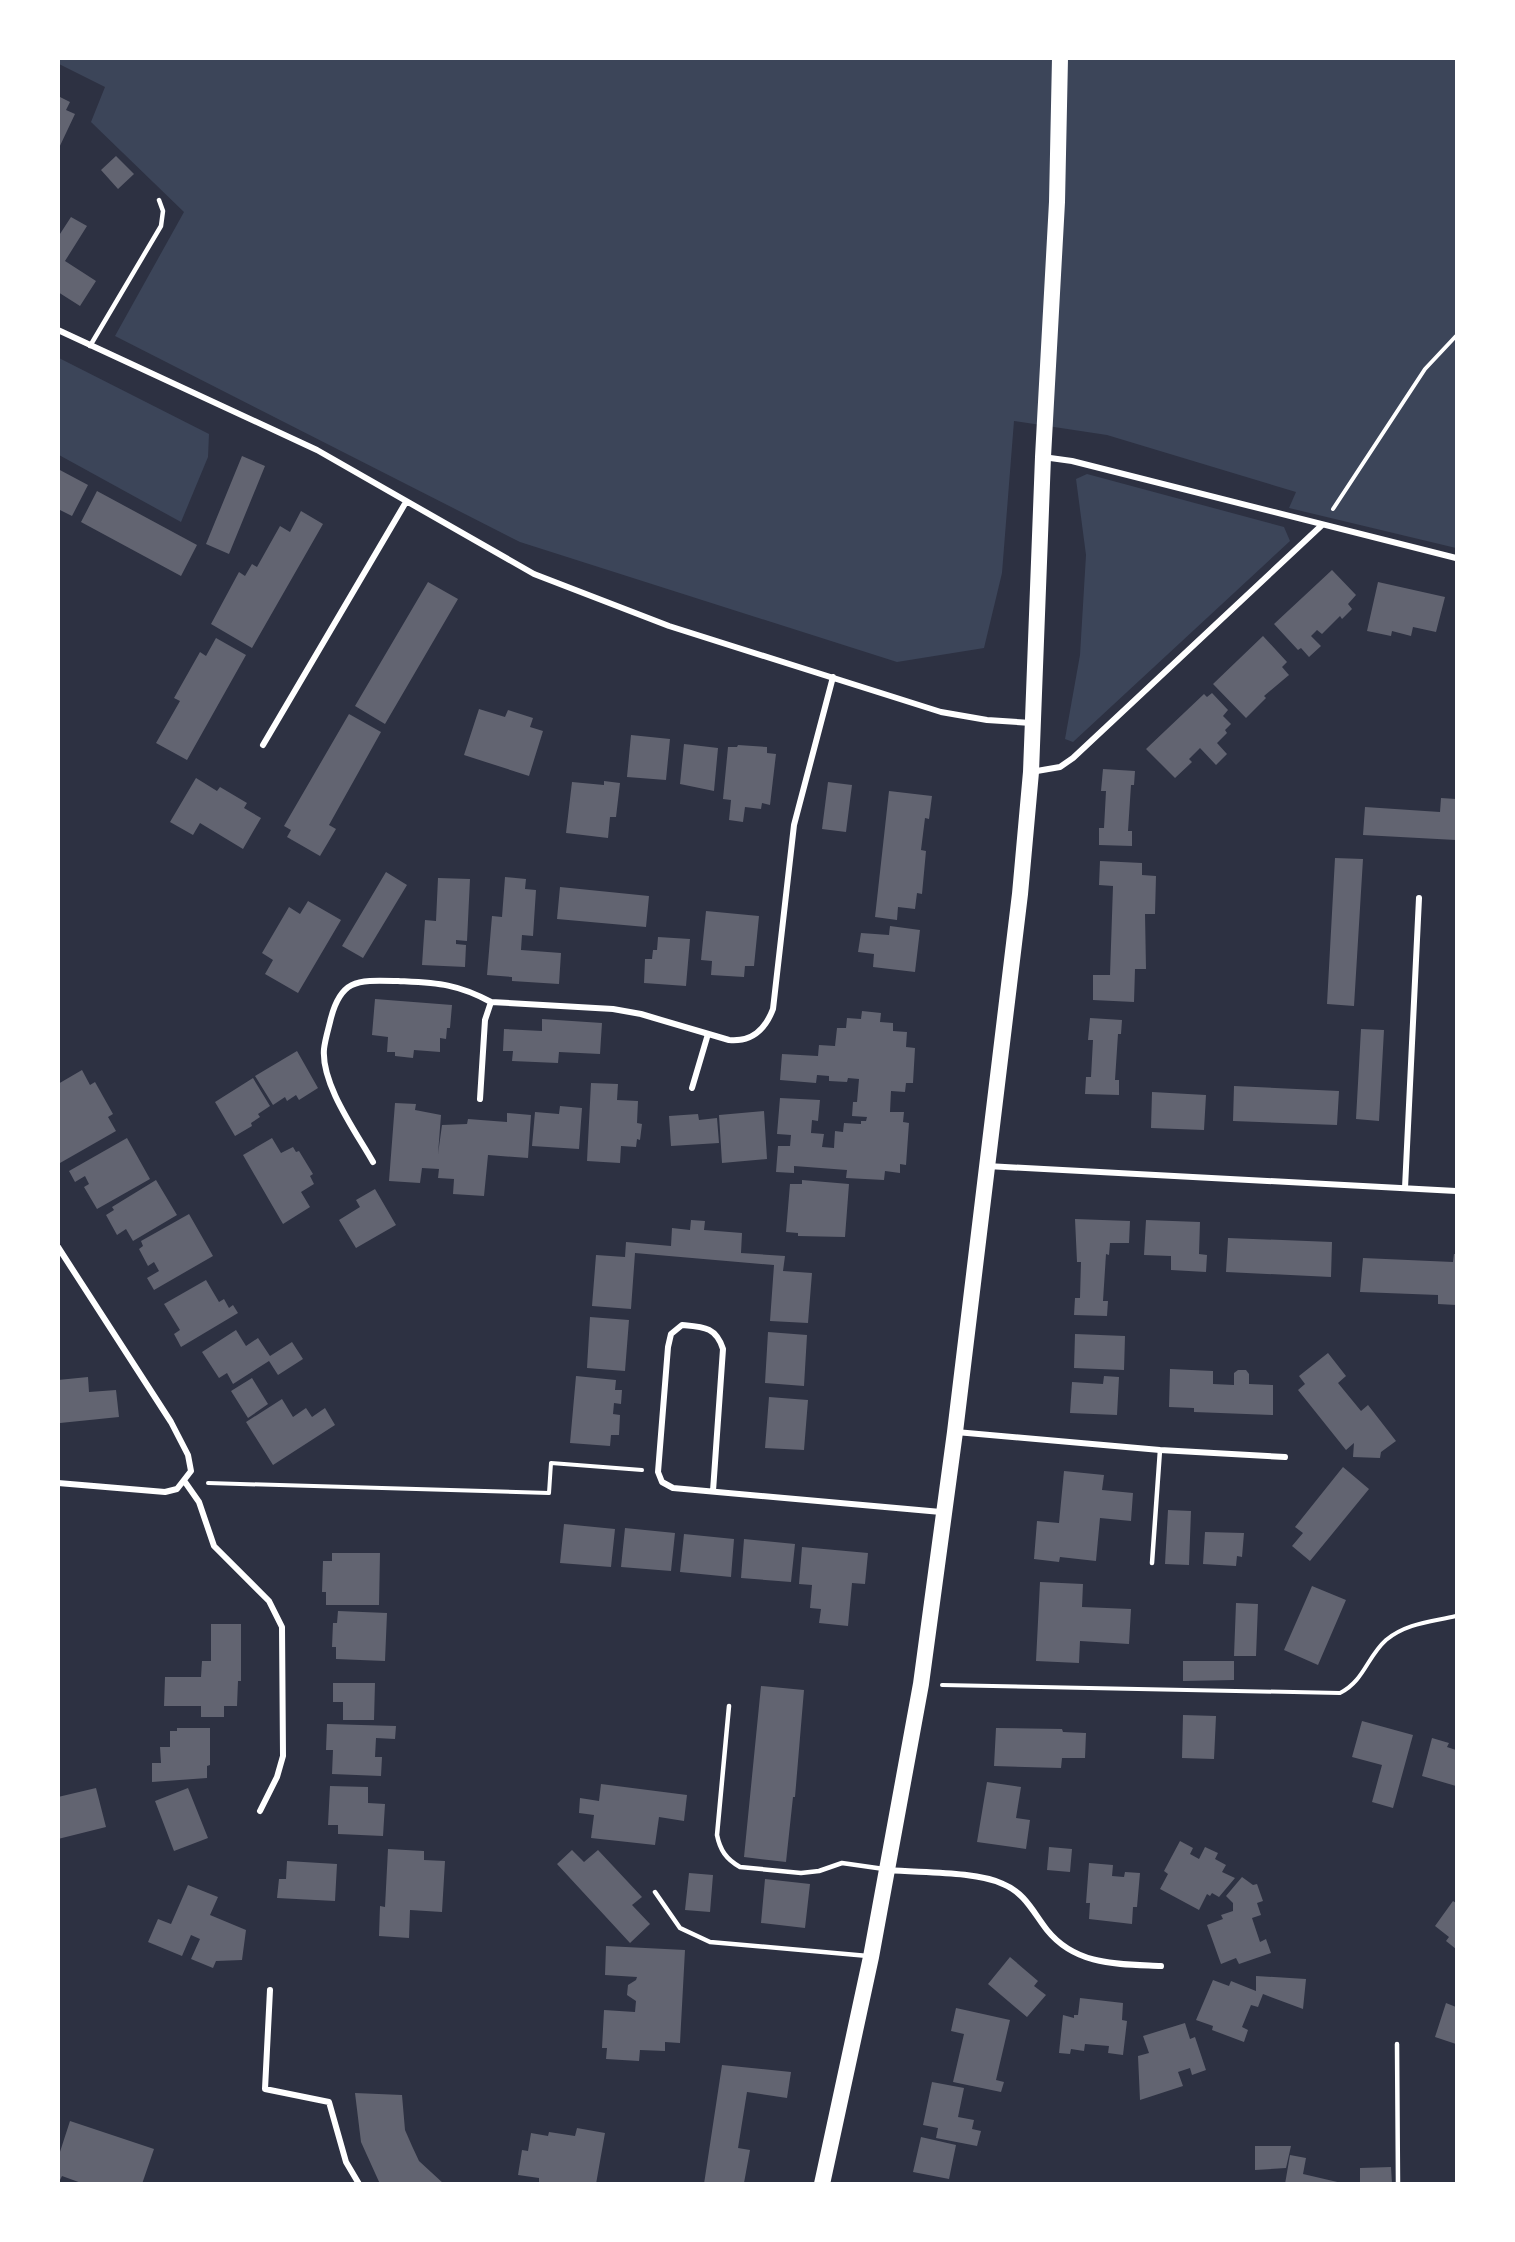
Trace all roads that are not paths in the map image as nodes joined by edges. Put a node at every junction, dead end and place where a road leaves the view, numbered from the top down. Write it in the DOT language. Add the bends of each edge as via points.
graph roads {
  1 [pos="1060,58"];
  2 [pos="159,200"];
  3 [pos="58,330"];
  4 [pos="90,346"];
  5 [pos="1043,457"];
  6 [pos="406,502"];
  7 [pos="1322,525"];
  8 [pos="1456,558"];
  9 [pos="833,677"];
  10 [pos="1033,723"];
  11 [pos="263,745"];
  12 [pos="1031,772"];
  13 [pos="1419,898"];
  14 [pos="491,1002"];
  15 [pos="708,1034"];
  16 [pos="692,1088"];
  17 [pos="480,1099"];
  18 [pos="373,1162"];
  19 [pos="987,1166"];
  20 [pos="1406,1188"];
  21 [pos="1456,1191"];
  22 [pos="58,1246"];
  23 [pos="955,1432"];
  24 [pos="1160,1450"];
  25 [pos="1285,1457"];
  26 [pos="185,1482"];
  27 [pos="58,1483"];
  28 [pos="713,1491"];
  29 [pos="945,1512"];
  30 [pos="1152,1563"];
  31 [pos="729,1706"];
  32 [pos="260,1811"];
  33 [pos="886,1869"];
  34 [pos="655,1892"];
  35 [pos="871,1957"];
  36 [pos="1161,1966"];
  37 [pos="270,1990"];
  38 [pos="1397,2044"];
  39 [pos="359,2184"];
  40 [pos="822,2184"];
  41 [pos="1398,2184"];
  1 -- 5 [label="highway" via="1057,202"];
  2 -- 4 [label="lane" via="164,211 161,226"];
  3 -- 4 [label="street"];
  4 -- 6 [label="street" via="317,450"];
  5 -- 7 [label="street"];
  5 -- 10 [label="highway"];
  6 -- 9 [label="street" via="534,574 669,626"];
  6 -- 11 [label="street"];
  7 -- 8 [label="street"];
  7 -- 12 [label="street" via="1073,758 1060,767"];
  9 -- 10 [label="street" via="941,712"];
  9 -- 15 [label="street" via="794,825 773,1009 767,1024 756,1035 741,1041"];
  10 -- 12 [label="highway"];
  12 -- 19 [label="highway"];
  13 -- 20 [label="street"];
  14 -- 15 [label="street" via="614,1009"];
  14 -- 17 [label="street" via="485,1020"];
  14 -- 18 [label="street" via="464,988 440,983 367,980 349,985 337,997 324,1050 327,1070 344,1111"];
  15 -- 16 [label="street"];
  19 -- 20 [label="street"];
  19 -- 23 [label="highway"];
  20 -- 21 [label="street"];
  22 -- 26 [label="street" via="171,1422 188,1455 191,1471"];
  23 -- 24 [label="street"];
  23 -- 29 [label="highway"];
  24 -- 25 [label="street"];
  24 -- 30 [label="lane"];
  26 -- 27 [label="street" via="165,1492"];
  26 -- 32 [label="street" via="199,1502 214,1546 265,1595 282,1627 283,1756"];
  28 -- 28 [label="street" via="723,1349 719,1337 708,1327 682,1325 671,1334 668,1347 658,1472 663,1482 674,1488"];
  28 -- 29 [label="street"];
  29 -- 33 [label="highway" via="921,1684"];
  31 -- 33 [label="lane" via="717,1835 720,1849 731,1862 740,1867 801,1873 842,1863"];
  33 -- 35 [label="highway"];
  33 -- 36 [label="street" via="986,1878 1002,1883 1017,1891 1065,1949 1108,1964"];
  34 -- 35 [label="lane" via="680,1928 710,1942"];
  35 -- 40 [label="highway"];
  37 -- 39 [label="street" via="265,2089 329,2102 346,2162"];
  38 -- 41 [label="lane"];
}
